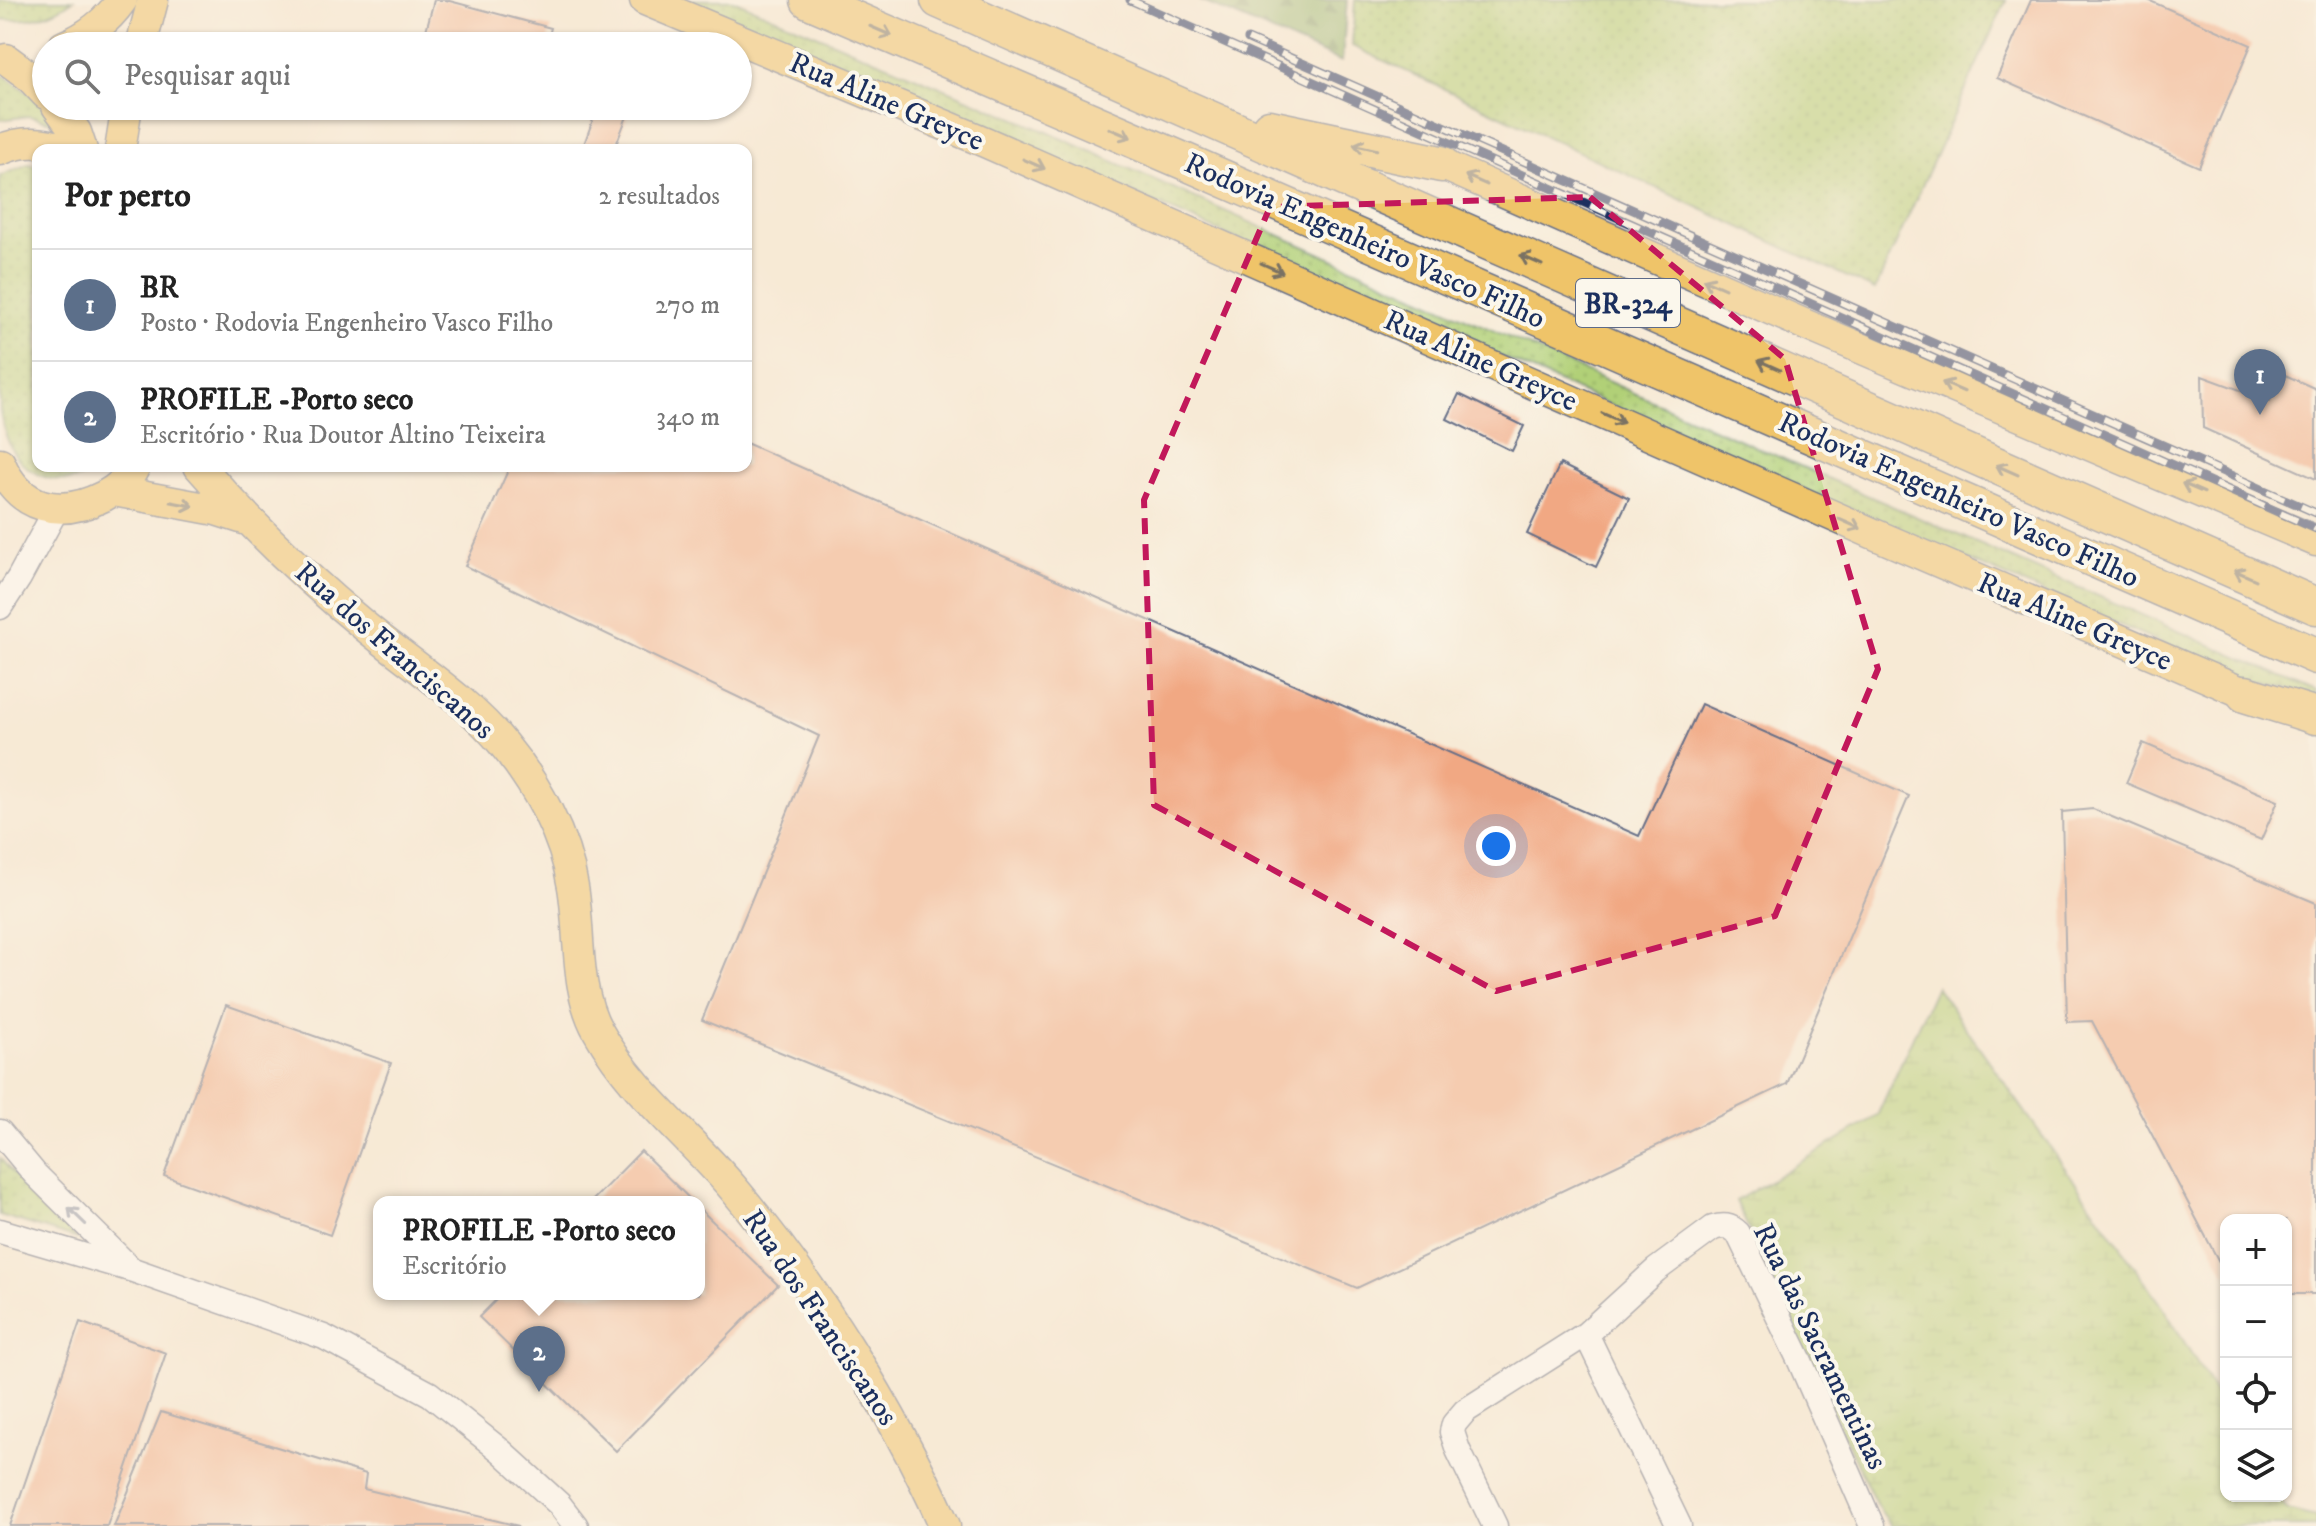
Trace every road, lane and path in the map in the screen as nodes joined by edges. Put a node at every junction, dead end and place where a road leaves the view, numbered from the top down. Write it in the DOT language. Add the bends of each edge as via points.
graph roads {
  1 [pos="122,0"];
  2 [pos="153,0"];
  3 [pos="645,0"];
  4 [pos="809,0"];
  5 [pos="939,0"];
  6 [pos="89,32"];
  7 [pos="145,32"];
  8 [pos="722,32"];
  9 [pos="752,45"];
  10 [pos="32,54"];
  11 [pos="3,59"];
  12 [pos="32,79"];
  13 [pos="1179,104"];
  14 [pos="67,120"];
  15 [pos="125,120"];
  16 [pos="50,144"];
  17 [pos="80,144"];
  18 [pos="121,144"];
  19 [pos="0,150"];
  20 [pos="1441,164"];
  21 [pos="0,463"];
  22 [pos="132,472"];
  23 [pos="204,472"];
  24 [pos="114,491"];
  25 [pos="57,508"];
  26 [pos="248,521"];
  27 [pos="2316,541"];
  28 [pos="2316,606"];
  29 [pos="0,607"];
  30 [pos="2316,656"];
  31 [pos="2245,694"];
  32 [pos="2316,716"];
  33 [pos="2316,725"];
  34 [pos="0,1132"];
  35 [pos="0,1231"];
  36 [pos="133,1270"];
  37 [pos="1586,1334"];
  38 [pos="576,1526"];
  39 [pos="945,1526"];
  40 [pos="1495,1526"];
  41 [pos="1679,1526"];
  42 [pos="1872,1526"];
  1 -- 6 [label="main road"];
  2 -- 7 [label="main road"];
  3 -- 8 [label="main road, Rua Aline Greyce, one-way"];
  4 -- 30 [label="highway, Rodovia Engenheiro Vasco Filho / BR-324, one-way"];
  5 -- 13 [label="highway, Rodovia Engenheiro Vasco Filho / BR-324"];
  9 -- 31 [label="main road, Rua Aline Greyce, one-way"];
  10 -- 11 [label="main road"];
  11 -- 12 [label="main road"];
  20 -- 13 [label="highway, one-way"];
  28 -- 13 [label="highway, Rodovia Engenheiro Vasco Filho / BR-324, one-way"];
  14 -- 17 [label="main road"];
  15 -- 18 [label="main road"];
  16 -- 19 [label="main road" via="28,142"];
  27 -- 20 [label="main road, one-way"];
  21 -- 25 [label="main road" via="21,495"];
  22 -- 24 [label="main road"];
  23 -- 26 [label="main road, Rua dos Franciscanos"];
  24 -- 25 [label="main road" via="86,505"];
  24 -- 26 [label="main road, Rua dos Franciscanos, one-way"];
  25 -- 29 [label="street"];
  26 -- 39 [label="main road, Rua dos Franciscanos" via="476,716 512,756 566,851 584,991 596,1028 617,1062 732,1186 795,1267 906,1447"];
  31 -- 32 [label="highway"];
  31 -- 33 [label="main road, Rua Aline Greyce"];
  36 -- 34 [label="street, one-way"];
  35 -- 36 [label="street"];
  36 -- 38 [label="street" via="324,1337 430,1394 513,1461"];
  37 -- 40 [label="street, Rua das Sacramentinas" via="1465,1411 1454,1424 1458,1450"];
  37 -- 41 [label="street"];
  37 -- 42 [label="street, Rua das Sacramentinas" via="1656,1270 1713,1228 1734,1229 1799,1359"];
}
